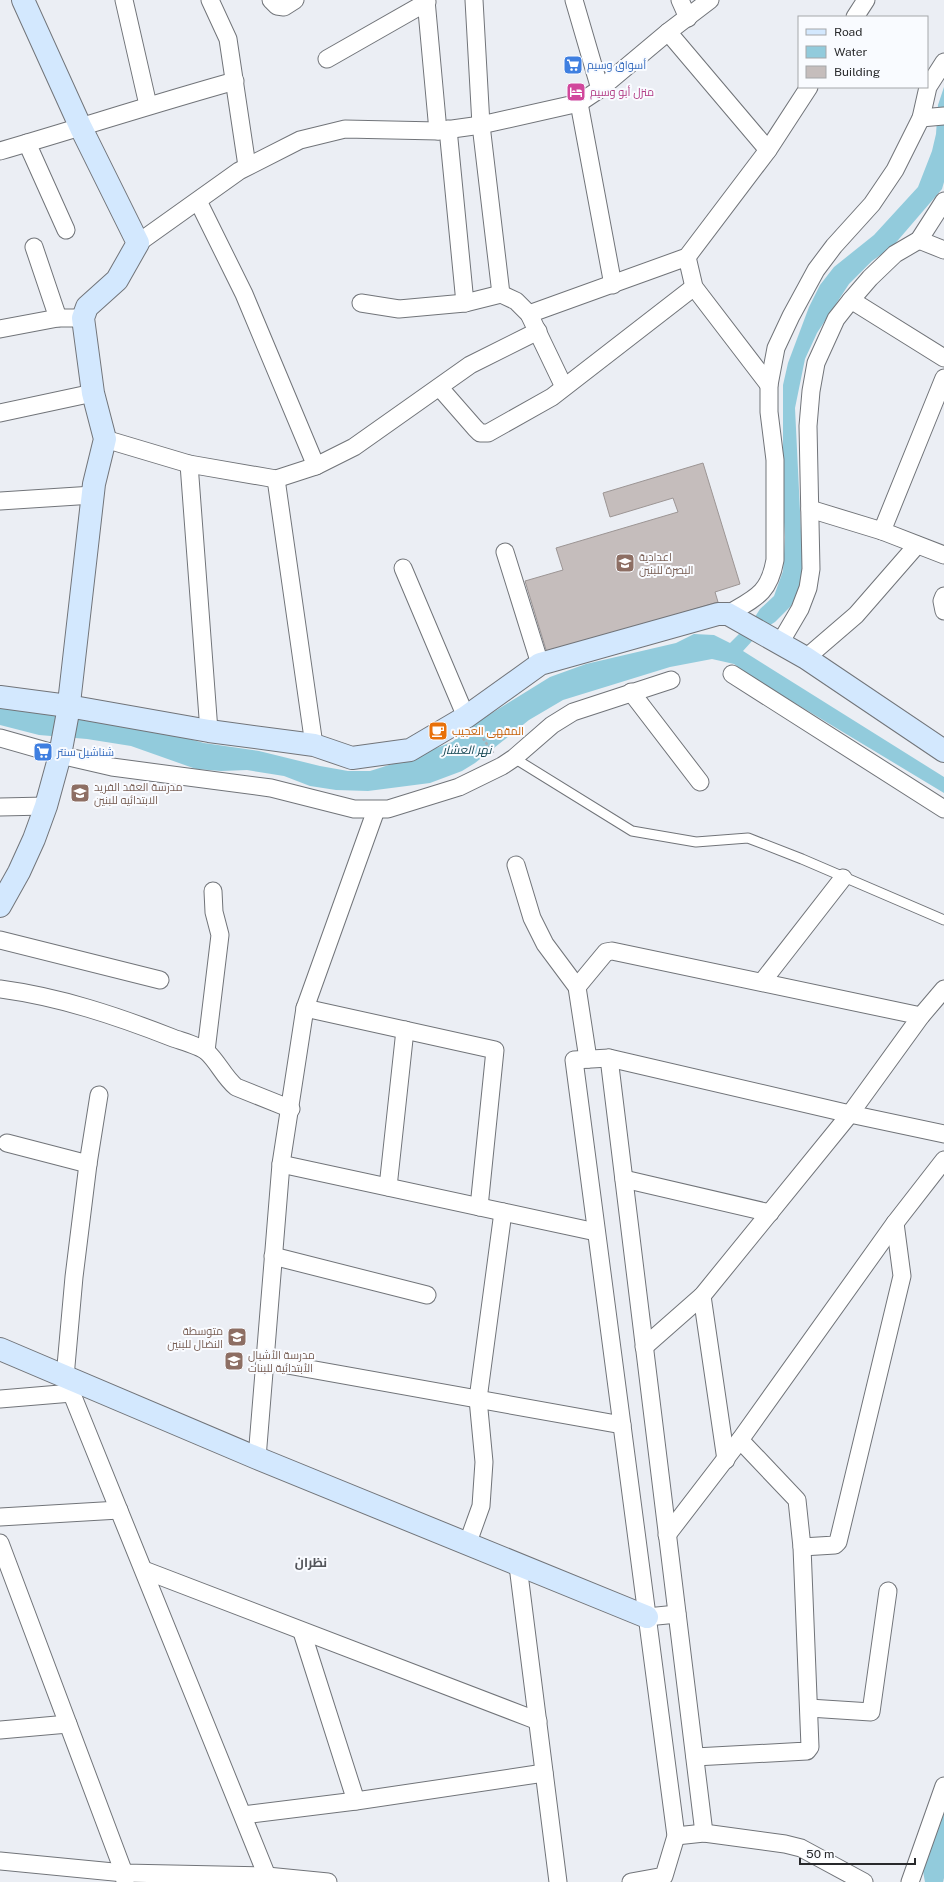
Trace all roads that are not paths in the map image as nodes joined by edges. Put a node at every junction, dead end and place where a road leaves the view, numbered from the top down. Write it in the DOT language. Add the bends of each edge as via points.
graph roads {
  1 [pos="23,0"];
  2 [pos="124,0"];
  3 [pos="210,0"];
  4 [pos="271,0"];
  5 [pos="295,0"];
  6 [pos="474,0"];
  7 [pos="574,0"];
  8 [pos="680,0"];
  9 [pos="710,0"];
  10 [pos="866,0"];
  11 [pos="426,1"];
  12 [pos="856,16"];
  13 [pos="688,18"];
  14 [pos="668,32"];
  15 [pos="327,59"];
  16 [pos="944,62"];
  17 [pos="235,81"];
  18 [pos="808,88"];
  19 [pos="600,89"];
  20 [pos="579,103"];
  21 [pos="148,105"];
  22 [pos="933,117"];
  23 [pos="481,125"];
  24 [pos="81,128"];
  25 [pos="443,130"];
  26 [pos="27,143"];
  27 [pos="768,150"];
  28 [pos="0,151"];
  29 [pos="247,166"];
  30 [pos="198,201"];
  31 [pos="944,201"];
  32 [pos="66,230"];
  33 [pos="919,240"];
  34 [pos="138,243"];
  35 [pos="34,247"];
  36 [pos="944,250"];
  37 [pos="687,257"];
  38 [pos="613,285"];
  39 [pos="694,287"];
  40 [pos="501,294"];
  41 [pos="851,300"];
  42 [pos="361,303"];
  43 [pos="465,303"];
  44 [pos="529,314"];
  45 [pos="58,318"];
  46 [pos="83,318"];
  47 [pos="0,329"];
  48 [pos="538,331"];
  49 [pos="944,358"];
  50 [pos="944,378"];
  51 [pos="769,385"];
  52 [pos="564,387"];
  53 [pos="440,388"];
  54 [pos="94,393"];
  55 [pos="0,413"];
  56 [pos="105,439"];
  57 [pos="189,464"];
  58 [pos="316,466"];
  59 [pos="276,479"];
  60 [pos="93,495"];
  61 [pos="0,501"];
  62 [pos="810,509"];
  63 [pos="882,531"];
  64 [pos="917,545"];
  65 [pos="505,552"];
  66 [pos="944,555"];
  67 [pos="403,568"];
  68 [pos="944,596"];
  69 [pos="944,610"];
  70 [pos="734,618"];
  71 [pos="772,639"];
  72 [pos="806,658"];
  73 [pos="540,664"];
  74 [pos="732,674"];
  75 [pos="672,680"];
  76 [pos="631,692"];
  77 [pos="0,697"];
  78 [pos="68,709"];
  79 [pos="471,723"];
  80 [pos="209,731"];
  81 [pos="0,738"];
  82 [pos="314,745"];
  83 [pos="944,751"];
  84 [pos="60,753"];
  85 [pos="514,758"];
  86 [pos="700,782"];
  87 [pos="46,806"];
  88 [pos="0,807"];
  89 [pos="944,808"];
  90 [pos="376,810"];
  91 [pos="516,865"];
  92 [pos="843,878"];
  93 [pos="213,891"];
  94 [pos="0,906"];
  95 [pos="944,920"];
  96 [pos="0,940"];
  97 [pos="160,980"];
  98 [pos="762,982"];
  99 [pos="577,987"];
  100 [pos="0,989"];
  101 [pos="944,989"];
  102 [pos="305,1008"];
  103 [pos="921,1016"];
  104 [pos="405,1030"];
  105 [pos="206,1051"];
  106 [pos="609,1058"];
  107 [pos="581,1060"];
  108 [pos="99,1095"];
  109 [pos="291,1109"];
  110 [pos="850,1114"];
  111 [pos="944,1134"];
  112 [pos="7,1143"];
  113 [pos="944,1160"];
  114 [pos="88,1164"];
  115 [pos="281,1164"];
  116 [pos="624,1179"];
  117 [pos="388,1187"];
  118 [pos="479,1207"];
  119 [pos="503,1212"];
  120 [pos="770,1214"];
  121 [pos="896,1223"];
  122 [pos="596,1232"];
  123 [pos="274,1256"];
  124 [pos="427,1295"];
  125 [pos="702,1296"];
  126 [pos="644,1347"];
  127 [pos="0,1349"];
  128 [pos="265,1361"];
  129 [pos="69,1385"];
  130 [pos="0,1399"];
  131 [pos="478,1399"];
  132 [pos="622,1425"];
  133 [pos="740,1440"];
  134 [pos="257,1458"];
  135 [pos="726,1460"];
  136 [pos="119,1510"];
  137 [pos="0,1517"];
  138 [pos="668,1535"];
  139 [pos="0,1543"];
  140 [pos="467,1544"];
  141 [pos="802,1547"];
  142 [pos="518,1566"];
  143 [pos="144,1570"];
  144 [pos="888,1592"];
  145 [pos="677,1614"];
  146 [pos="647,1617"];
  147 [pos="302,1632"];
  148 [pos="809,1708"];
  149 [pos="538,1721"];
  150 [pos="68,1724"];
  151 [pos="0,1730"];
  152 [pos="694,1757"];
  153 [pos="544,1772"];
  154 [pos="944,1786"];
  155 [pos="356,1801"];
  156 [pos="243,1815"];
  157 [pos="704,1833"];
  158 [pos="676,1836"];
  159 [pos="0,1861"];
  160 [pos="268,1876"];
  161 [pos="124,1877"];
  162 [pos="328,1882"];
  163 [pos="558,1882"];
  164 [pos="631,1882"];
  165 [pos="864,1882"];
  166 [pos="910,1882"];
  1 -- 24 [label="street"];
  2 -- 21 [label="street"];
  3 -- 17 [label="street" via="228,39"];
  4 -- 5 [label="street" via="277,6 284,7"];
  6 -- 23 [label="street"];
  7 -- 19 [label="street"];
  8 -- 13 [label="street"];
  9 -- 13 [label="street"];
  10 -- 12 [label="street"];
  11 -- 15 [label="street"];
  11 -- 25 [label="street"];
  13 -- 14 [label="street"];
  14 -- 19 [label="street"];
  14 -- 27 [label="street"];
  16 -- 22 [label="street" via="928,87"];
  17 -- 21 [label="street"];
  17 -- 29 [label="street"];
  18 -- 27 [label="street"];
  19 -- 20 [label="street"];
  20 -- 23 [label="street"];
  20 -- 38 [label="street"];
  21 -- 24 [label="street"];
  22 -- 51 [label="street" via="872,204 816,270 776,348"];
  23 -- 25 [label="street"];
  23 -- 40 [label="street"];
  24 -- 26 [label="street"];
  24 -- 34 [label="street"];
  25 -- 29 [label="street" via="344,129 300,140"];
  25 -- 43 [label="street"];
  26 -- 28 [label="street"];
  26 -- 32 [label="street"];
  27 -- 37 [label="street"];
  29 -- 30 [label="street"];
  30 -- 34 [label="street"];
  30 -- 58 [label="street" via="244,294"];
  31 -- 33 [label="street"];
  33 -- 36 [label="street"];
  33 -- 41 [label="street" via="895,254"];
  34 -- 46 [label="street" via="117,280 87,307"];
  35 -- 45 [label="street"];
  37 -- 38 [label="street"];
  37 -- 39 [label="street"];
  38 -- 44 [label="street"];
  39 -- 51 [label="street"];
  39 -- 52 [label="street"];
  40 -- 43 [label="street"];
  40 -- 44 [label="street" via="516,301"];
  41 -- 49 [label="street"];
  41 -- 62 [label="street" via="836,318 816,363 808,426"];
  42 -- 43 [label="street" via="399,310"];
  44 -- 48 [label="street"];
  45 -- 46 [label="street"];
  45 -- 47 [label="street"];
  46 -- 54 [label="street"];
  48 -- 52 [label="street"];
  48 -- 53 [label="street" via="470,365"];
  50 -- 63 [label="street"];
  51 -- 70 [label="street" via="769,412 775,460 775,560 773,571 760,595"];
  52 -- 53 [label="street" via="552,397 488,433 480,433"];
  53 -- 58 [label="street" via="354,447"];
  54 -- 55 [label="street"];
  54 -- 56 [label="street"];
  56 -- 57 [label="street"];
  56 -- 60 [label="street"];
  57 -- 59 [label="street"];
  57 -- 80 [label="street"];
  58 -- 59 [label="street"];
  59 -- 82 [label="street"];
  60 -- 61 [label="street"];
  60 -- 78 [label="street"];
  62 -- 63 [label="street"];
  62 -- 71 [label="street" via="812,569 808,588 800,610"];
  63 -- 64 [label="street"];
  64 -- 66 [label="street"];
  64 -- 72 [label="street" via="856,615"];
  65 -- 73 [label="street"];
  67 -- 79 [label="street"];
  68 -- 69 [label="street"];
  70 -- 71 [label="street"];
  70 -- 73 [label="street" via="718,614"];
  71 -- 72 [label="street"];
  72 -- 83 [label="street"];
  73 -- 79 [label="street"];
  74 -- 89 [label="street"];
  75 -- 76 [label="street"];
  76 -- 85 [label="street" via="572,712 552,725"];
  76 -- 86 [label="street"];
  77 -- 78 [label="street"];
  78 -- 80 [label="street"];
  78 -- 84 [label="street"];
  79 -- 82 [label="street" via="410,750 352,758"];
  80 -- 82 [label="street"];
  81 -- 84 [label="street"];
  84 -- 87 [label="street"];
  84 -- 90 [label="street" via="112,766 271,788 354,809"];
  85 -- 90 [label="street" via="458,787 418,801"];
  85 -- 92 [label="lane" via="632,831 696,842 748,838"];
  87 -- 88 [label="street"];
  87 -- 94 [label="street" via="19,872"];
  90 -- 102 [label="street"];
  91 -- 99 [label="street" via="532,918 545,944"];
  92 -- 95 [label="lane"];
  92 -- 98 [label="street"];
  93 -- 105 [label="street" via="214,912 220,934"];
  96 -- 97 [label="street"];
  98 -- 99 [label="street" via="612,951 606,952"];
  98 -- 103 [label="street"];
  99 -- 107 [label="street"];
  100 -- 105 [label="street" via="27,992 77,1004 127,1020"];
  101 -- 103 [label="street"];
  102 -- 104 [label="street"];
  102 -- 109 [label="street"];
  103 -- 110 [label="street"];
  104 -- 117 [label="street"];
  104 -- 118 [label="street" via="495,1050"];
  105 -- 109 [label="street" via="236,1087"];
  106 -- 107 [label="street"];
  106 -- 110 [label="street"];
  106 -- 116 [label="street"];
  107 -- 122 [label="street"];
  108 -- 114 [label="street"];
  109 -- 115 [label="street"];
  110 -- 111 [label="street"];
  110 -- 120 [label="street"];
  112 -- 114 [label="street"];
  113 -- 121 [label="street"];
  114 -- 129 [label="street" via="74,1277"];
  115 -- 117 [label="street"];
  115 -- 123 [label="street"];
  116 -- 120 [label="street"];
  116 -- 126 [label="street"];
  117 -- 118 [label="street"];
  118 -- 119 [label="street"];
  119 -- 122 [label="street"];
  119 -- 131 [label="street"];
  120 -- 125 [label="street"];
  121 -- 133 [label="street"];
  121 -- 141 [label="street" via="902,1274 838,1542 835,1545"];
  122 -- 132 [label="street"];
  123 -- 124 [label="street"];
  123 -- 128 [label="street"];
  125 -- 126 [label="street"];
  125 -- 135 [label="street"];
  126 -- 138 [label="street"];
  127 -- 129 [label="street"];
  128 -- 131 [label="street"];
  128 -- 134 [label="street"];
  129 -- 130 [label="street"];
  129 -- 134 [label="street"];
  129 -- 136 [label="street"];
  131 -- 132 [label="street"];
  131 -- 140 [label="street" via="484,1462 481,1506"];
  132 -- 146 [label="street"];
  133 -- 135 [label="street"];
  133 -- 141 [label="street" via="796,1497"];
  134 -- 140 [label="street"];
  135 -- 138 [label="street"];
  136 -- 137 [label="street"];
  136 -- 143 [label="street"];
  138 -- 145 [label="street"];
  139 -- 150 [label="street"];
  140 -- 142 [label="street"];
  141 -- 148 [label="street"];
  142 -- 146 [label="street"];
  142 -- 149 [label="street"];
  143 -- 147 [label="street"];
  143 -- 156 [label="street"];
  144 -- 148 [label="street" via="871,1712"];
  145 -- 146 [label="street"];
  145 -- 152 [label="street"];
  146 -- 158 [label="street"];
  147 -- 149 [label="street"];
  147 -- 155 [label="street"];
  148 -- 152 [label="street" via="810,1747 807,1751"];
  149 -- 153 [label="street"];
  150 -- 151 [label="street"];
  150 -- 161 [label="street"];
  152 -- 157 [label="street"];
  153 -- 155 [label="street"];
  153 -- 163 [label="street"];
  154 -- 166 [label="street"];
  155 -- 156 [label="street"];
  156 -- 160 [label="street"];
  157 -- 158 [label="street"];
  157 -- 165 [label="street" via="801,1848"];
  158 -- 164 [label="street" via="664,1876"];
  159 -- 161 [label="street"];
  160 -- 161 [label="street"];
  160 -- 162 [label="street"];
}
